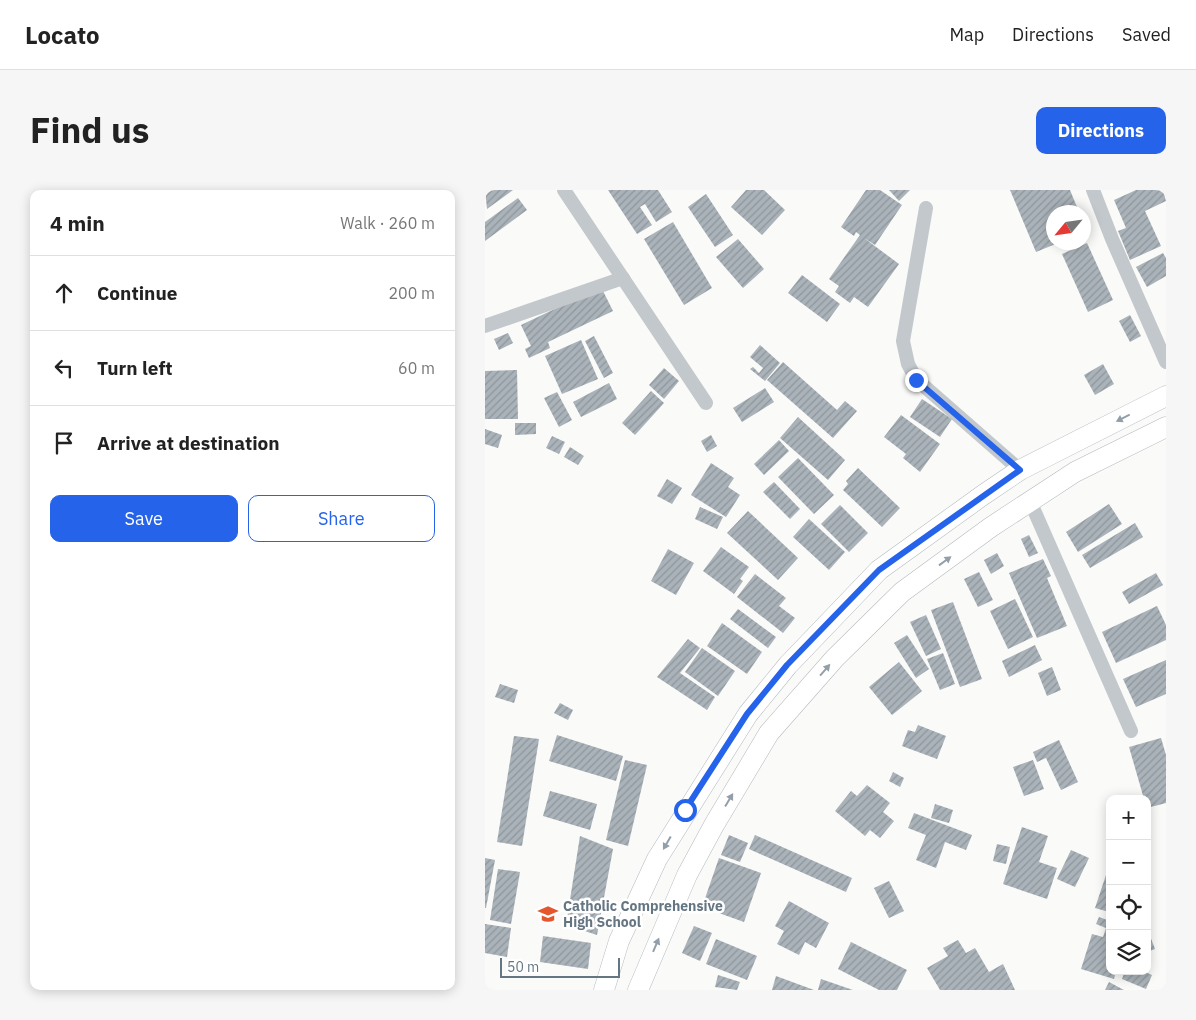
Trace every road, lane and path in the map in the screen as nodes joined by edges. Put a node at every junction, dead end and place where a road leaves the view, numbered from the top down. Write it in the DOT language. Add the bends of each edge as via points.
graph roads {
  1 [pos="564,190"];
  2 [pos="1093,190"];
  3 [pos="926,208"];
  4 [pos="623,278"];
  5 [pos="485,326"];
  6 [pos="1166,362"];
  7 [pos="1166,396"];
  8 [pos="706,403"];
  9 [pos="1166,428"];
  10 [pos="1020,470"];
  11 [pos="1030,501"];
  12 [pos="1131,731"];
  13 [pos="604,990"];
  14 [pos="638,990"];
  1 -- 4 [label="street"];
  2 -- 6 [label="street"];
  3 -- 10 [label="street" via="903,341 908,364 916,380"];
  4 -- 5 [label="street"];
  4 -- 8 [label="street"];
  7 -- 10 [label="main road, one-way"];
  9 -- 11 [label="main road" via="1075,472"];
  10 -- 13 [label="main road, one-way" via="879,570 787,665 747,714 657,859 619,941"];
  11 -- 12 [label="street"];
  14 -- 11 [label="main road, one-way" via="687,875 769,733 835,658 902,592"];
}
